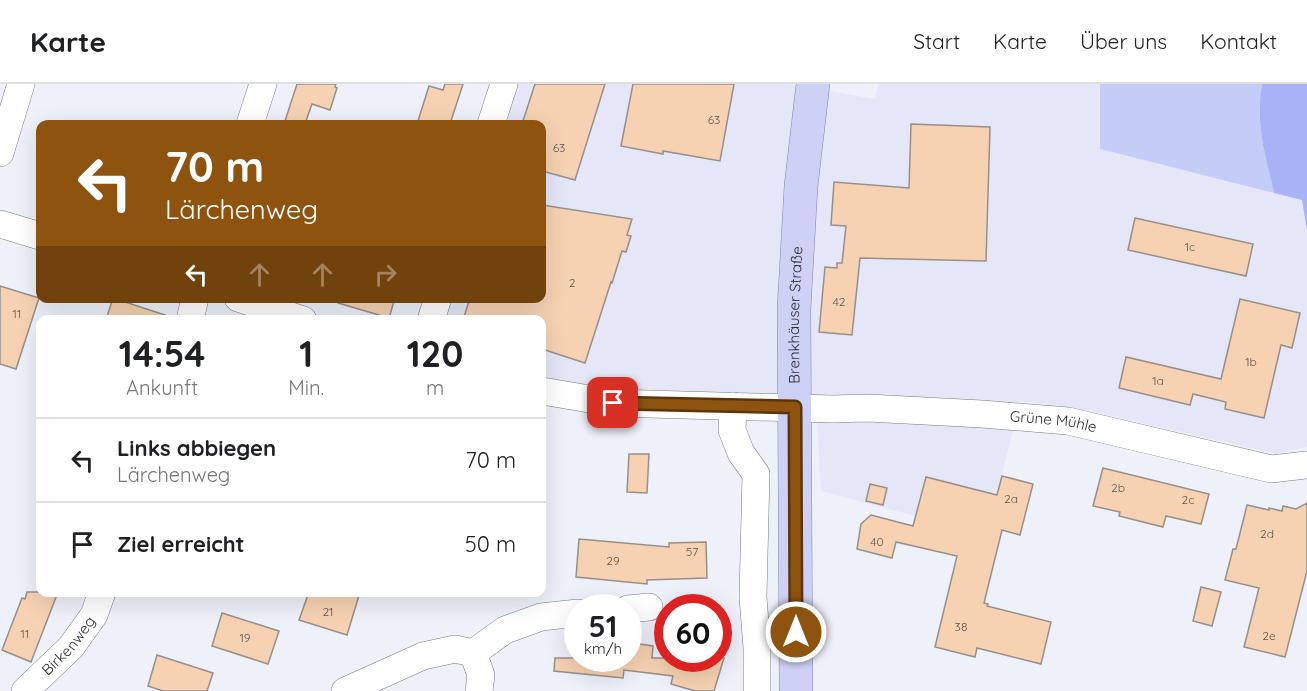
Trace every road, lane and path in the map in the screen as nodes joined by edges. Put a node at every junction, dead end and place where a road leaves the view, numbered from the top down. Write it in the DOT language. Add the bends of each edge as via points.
graph roads {
  1 [pos="21,84"];
  2 [pos="263,84"];
  3 [pos="504,84"];
  4 [pos="813,84"];
  5 [pos="251,120"];
  6 [pos="492,120"];
  7 [pos="0,153"];
  8 [pos="0,224"];
  9 [pos="36,235"];
  10 [pos="253,303"];
  11 [pos="288,315"];
  12 [pos="546,392"];
  13 [pos="733,406"];
  14 [pos="795,407"];
  15 [pos="1307,465"];
  16 [pos="100,597"];
  17 [pos="564,615"];
  18 [pos="473,653"];
  19 [pos="25,691"];
  20 [pos="345,691"];
  21 [pos="479,691"];
  22 [pos="757,691"];
  23 [pos="796,691"];
  1 -- 7 [label="street"];
  2 -- 5 [label="street"];
  3 -- 6 [label="street"];
  4 -- 14 [label="main road, Brenkhäuser Straße" via="800,198 794,309"];
  8 -- 9 [label="street"];
  10 -- 11 [label="street"];
  12 -- 13 [label="street, Grüne Mühle" via="613,403"];
  13 -- 14 [label="street, Grüne Mühle"];
  13 -- 22 [label="street" via="732,430 741,453 756,474 753,597"];
  14 -- 15 [label="street, Grüne Mühle" via="1068,421 1271,468"];
  14 -- 23 [label="main road, Brenkhäuser Straße"];
  16 -- 19 [label="street, Birkenweg" via="94,615 71,647"];
  17 -- 18 [label="street" via="541,617 505,630"];
  18 -- 20 [label="street" via="455,650 423,656"];
  18 -- 21 [label="street" via="481,675"];
}
